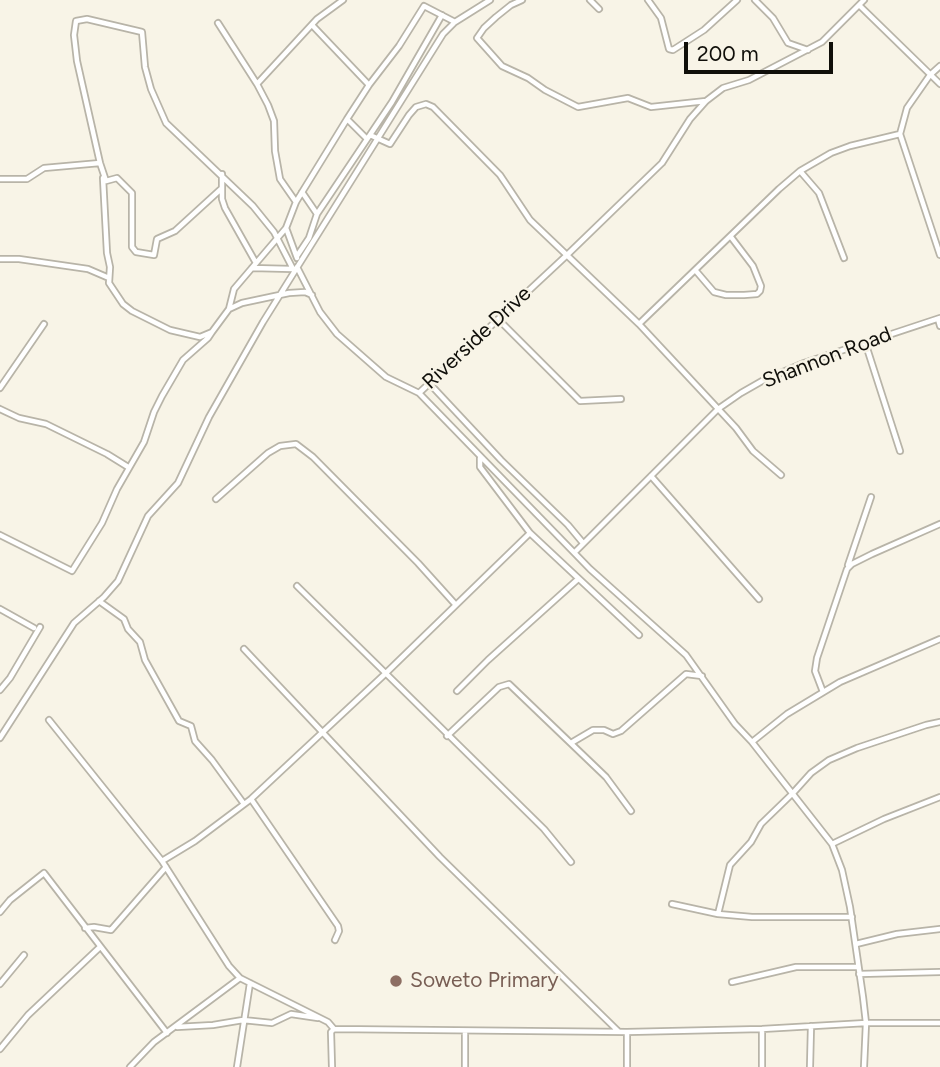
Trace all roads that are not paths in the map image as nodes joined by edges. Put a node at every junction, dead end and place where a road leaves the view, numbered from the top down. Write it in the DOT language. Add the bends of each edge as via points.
graph roads {
  1 [pos="343,0"];
  2 [pos="490,0"];
  3 [pos="522,0"];
  4 [pos="590,0"];
  5 [pos="648,0"];
  6 [pos="737,0"];
  7 [pos="755,0"];
  8 [pos="864,0"];
  9 [pos="859,5"];
  10 [pos="599,9"];
  11 [pos="442,15"];
  12 [pos="455,22"];
  13 [pos="218,23"];
  14 [pos="312,25"];
  15 [pos="808,50"];
  16 [pos="940,66"];
  17 [pos="930,75"];
  18 [pos="940,84"];
  19 [pos="257,85"];
  20 [pos="369,85"];
  21 [pos="706,101"];
  22 [pos="347,119"];
  23 [pos="900,135"];
  24 [pos="368,137"];
  25 [pos="377,140"];
  26 [pos="101,165"];
  27 [pos="800,171"];
  28 [pos="222,173"];
  29 [pos="0,180"];
  30 [pos="221,190"];
  31 [pos="302,192"];
  32 [pos="296,202"];
  33 [pos="317,214"];
  34 [pos="286,228"];
  35 [pos="731,237"];
  36 [pos="277,238"];
  37 [pos="567,255"];
  38 [pos="940,255"];
  39 [pos="297,256"];
  40 [pos="844,258"];
  41 [pos="0,260"];
  42 [pos="256,262"];
  43 [pos="251,268"];
  44 [pos="295,268"];
  45 [pos="696,270"];
  46 [pos="109,278"];
  47 [pos="279,295"];
  48 [pos="312,295"];
  49 [pos="229,309"];
  50 [pos="498,319"];
  51 [pos="939,319"];
  52 [pos="44,324"];
  53 [pos="639,324"];
  54 [pos="940,326"];
  55 [pos="212,332"];
  56 [pos="865,342"];
  57 [pos="428,383"];
  58 [pos="0,388"];
  59 [pos="419,393"];
  60 [pos="621,399"];
  61 [pos="0,409"];
  62 [pos="718,409"];
  63 [pos="900,451"];
  64 [pos="480,457"];
  65 [pos="128,467"];
  66 [pos="781,475"];
  67 [pos="651,476"];
  68 [pos="871,497"];
  69 [pos="216,499"];
  70 [pos="940,524"];
  71 [pos="530,533"];
  72 [pos="0,535"];
  73 [pos="583,543"];
  74 [pos="854,549"];
  75 [pos="575,552"];
  76 [pos="859,560"];
  77 [pos="847,569"];
  78 [pos="578,580"];
  79 [pos="297,586"];
  80 [pos="759,599"];
  81 [pos="99,601"];
  82 [pos="455,604"];
  83 [pos="0,609"];
  84 [pos="40,627"];
  85 [pos="34,628"];
  86 [pos="639,635"];
  87 [pos="940,639"];
  88 [pos="244,649"];
  89 [pos="385,674"];
  90 [pos="702,676"];
  91 [pos="0,690"];
  92 [pos="457,691"];
  93 [pos="823,692"];
  94 [pos="49,720"];
  95 [pos="940,722"];
  96 [pos="320,733"];
  97 [pos="447,736"];
  98 [pos="0,738"];
  99 [pos="752,742"];
  100 [pos="571,743"];
  101 [pos="793,793"];
  102 [pos="940,797"];
  103 [pos="251,799"];
  104 [pos="244,804"];
  105 [pos="631,811"];
  106 [pos="832,844"];
  107 [pos="162,861"];
  108 [pos="572,862"];
  109 [pos="166,867"];
  110 [pos="672,904"];
  111 [pos="0,912"];
  112 [pos="718,914"];
  113 [pos="852,917"];
  114 [pos="86,928"];
  115 [pos="940,929"];
  116 [pos="335,940"];
  117 [pos="856,944"];
  118 [pos="100,947"];
  119 [pos="24,955"];
  120 [pos="859,967"];
  121 [pos="940,972"];
  122 [pos="859,974"];
  123 [pos="240,978"];
  124 [pos="732,982"];
  125 [pos="250,983"];
  126 [pos="0,984"];
  127 [pos="322,1018"];
  128 [pos="243,1020"];
  129 [pos="866,1023"];
  130 [pos="940,1023"];
  131 [pos="811,1026"];
  132 [pos="177,1027"];
  133 [pos="334,1029"];
  134 [pos="762,1029"];
  135 [pos="465,1031"];
  136 [pos="618,1031"];
  137 [pos="627,1032"];
  138 [pos="167,1033"];
  139 [pos="0,1049"];
  140 [pos="130,1067"];
  141 [pos="237,1067"];
  142 [pos="332,1067"];
  143 [pos="465,1067"];
  144 [pos="627,1067"];
  145 [pos="762,1067"];
  146 [pos="810,1067"];
  147 [pos="864,1067"];
  1 -- 14 [label="street"];
  2 -- 12 [label="street"];
  3 -- 21 [label="street" via="484,27 477,38 502,66 571,104 585,107 628,98 651,107"];
  4 -- 10 [label="street"];
  5 -- 6 [label="street" via="661,18 673,50"];
  7 -- 15 [label="street" via="788,43"];
  8 -- 9 [label="street, Riverside Drive"];
  9 -- 15 [label="street, Riverside Drive"];
  9 -- 17 [label="street"];
  11 -- 12 [label="street"];
  11 -- 20 [label="street" via="424,6"];
  11 -- 24 [label="street"];
  12 -- 25 [label="street"];
  13 -- 19 [label="street"];
  14 -- 19 [label="street"];
  14 -- 20 [label="street"];
  15 -- 21 [label="street, Riverside Drive" via="723,88"];
  16 -- 17 [label="street"];
  17 -- 18 [label="street"];
  17 -- 23 [label="street" via="907,108"];
  19 -- 32 [label="street" via="274,121 280,179"];
  20 -- 22 [label="street"];
  21 -- 37 [label="street, Riverside Drive" via="662,163"];
  22 -- 24 [label="street"];
  22 -- 31 [label="street"];
  23 -- 27 [label="street" via="831,153"];
  23 -- 38 [label="street"];
  24 -- 25 [label="street"];
  24 -- 33 [label="street"];
  25 -- 37 [label="street" via="391,143 416,107 433,107 500,175 530,220"];
  25 -- 44 [label="street"];
  26 -- 28 [label="street" via="77,61 74,28 79,19 142,32 145,67 163,117"];
  26 -- 29 [label="street" via="44,168 27,179"];
  26 -- 30 [label="street" via="106,181 117,178 132,193 132,247 136,252 154,255 158,239 175,231"];
  26 -- 46 [label="street"];
  27 -- 35 [label="street"];
  27 -- 40 [label="street" via="819,193"];
  28 -- 30 [label="street"];
  28 -- 36 [label="street"];
  30 -- 42 [label="street" via="226,211"];
  31 -- 32 [label="street"];
  31 -- 33 [label="street"];
  32 -- 34 [label="street"];
  33 -- 39 [label="street"];
  34 -- 36 [label="street"];
  34 -- 39 [label="street"];
  35 -- 45 [label="street"];
  35 -- 45 [label="street" via="752,266 761,291 744,295 714,292"];
  36 -- 42 [label="street"];
  36 -- 44 [label="street"];
  37 -- 50 [label="street, Riverside Drive"];
  37 -- 53 [label="street"];
  39 -- 44 [label="street"];
  41 -- 46 [label="street" via="88,269"];
  42 -- 43 [label="street"];
  43 -- 44 [label="street"];
  43 -- 49 [label="street" via="234,289"];
  44 -- 47 [label="street"];
  44 -- 48 [label="street"];
  45 -- 53 [label="street"];
  46 -- 55 [label="street" via="123,304 152,322 194,337"];
  47 -- 48 [label="street"];
  47 -- 49 [label="street"];
  47 -- 81 [label="street" via="209,416 188,466 148,516 118,581"];
  48 -- 59 [label="street" via="326,323 369,365"];
  49 -- 55 [label="street"];
  50 -- 57 [label="street, Riverside Drive"];
  50 -- 60 [label="street" via="580,401"];
  51 -- 54 [label="street"];
  51 -- 56 [label="street, Shannon Road"];
  52 -- 58 [label="street"];
  53 -- 62 [label="street"];
  55 -- 65 [label="street" via="183,360"];
  56 -- 62 [label="street, Shannon Road" via="762,380"];
  56 -- 63 [label="street"];
  57 -- 59 [label="street, Riverside Drive"];
  57 -- 73 [label="street"];
  59 -- 64 [label="street, Riverside Drive"];
  61 -- 65 [label="street" via="46,424"];
  62 -- 66 [label="street" via="753,451"];
  62 -- 67 [label="street, Shannon Road"];
  64 -- 71 [label="street" via="480,467"];
  64 -- 75 [label="street, Riverside Drive"];
  65 -- 72 [label="street" via="102,523 72,571"];
  67 -- 73 [label="street, Shannon Road"];
  67 -- 80 [label="street"];
  68 -- 74 [label="street"];
  69 -- 82 [label="street" via="268,453 296,444"];
  70 -- 76 [label="street"];
  71 -- 78 [label="street"];
  71 -- 82 [label="street"];
  73 -- 75 [label="street, Shannon Road"];
  74 -- 76 [label="street"];
  74 -- 77 [label="street"];
  75 -- 90 [label="street, Riverside Drive" via="686,655"];
  76 -- 77 [label="street"];
  77 -- 93 [label="street" via="817,657 815,671"];
  78 -- 86 [label="street"];
  78 -- 92 [label="street"];
  79 -- 89 [label="street"];
  81 -- 98 [label="street" via="74,623"];
  81 -- 104 [label="street" via="121,615 141,642 145,660 179,721 191,726 195,741"];
  82 -- 89 [label="street"];
  83 -- 85 [label="street"];
  84 -- 91 [label="street"];
  87 -- 93 [label="street"];
  88 -- 96 [label="street"];
  89 -- 96 [label="street"];
  89 -- 97 [label="street"];
  90 -- 99 [label="street, Riverside Drive"];
  90 -- 100 [label="street" via="686,674 621,731 593,730"];
  93 -- 99 [label="street"];
  94 -- 107 [label="street"];
  95 -- 101 [label="street" via="830,760"];
  96 -- 103 [label="street"];
  96 -- 136 [label="street"];
  97 -- 100 [label="street" via="499,687 509,684"];
  97 -- 108 [label="street"];
  99 -- 101 [label="street, Riverside Drive"];
  100 -- 105 [label="street" via="606,777"];
  101 -- 106 [label="street, Riverside Drive"];
  101 -- 112 [label="street" via="761,824 730,865"];
  102 -- 106 [label="street"];
  103 -- 104 [label="street"];
  103 -- 116 [label="street" via="338,926"];
  104 -- 107 [label="street"];
  106 -- 113 [label="street, Riverside Drive"];
  107 -- 109 [label="street"];
  109 -- 114 [label="street" via="111,930"];
  109 -- 123 [label="street" via="223,960"];
  110 -- 112 [label="street"];
  111 -- 114 [label="street" via="44,873"];
  112 -- 113 [label="street"];
  113 -- 117 [label="street, Riverside Drive"];
  114 -- 118 [label="street"];
  115 -- 117 [label="street"];
  117 -- 120 [label="street, Riverside Drive"];
  118 -- 138 [label="street"];
  118 -- 139 [label="street" via="36,1007"];
  119 -- 126 [label="street"];
  120 -- 122 [label="street, Riverside Drive"];
  120 -- 124 [label="street" via="796,967"];
  121 -- 122 [label="street"];
  122 -- 129 [label="street, Riverside Drive"];
  123 -- 125 [label="street"];
  123 -- 132 [label="street"];
  125 -- 127 [label="street"];
  125 -- 128 [label="street"];
  127 -- 128 [label="street" via="290,1014 272,1023"];
  127 -- 133 [label="street"];
  128 -- 132 [label="street"];
  128 -- 141 [label="street"];
  129 -- 130 [label="street"];
  129 -- 131 [label="street"];
  129 -- 147 [label="street, Riverside Drive"];
  131 -- 134 [label="street"];
  131 -- 146 [label="street"];
  132 -- 138 [label="street"];
  133 -- 135 [label="street"];
  133 -- 142 [label="street"];
  134 -- 137 [label="street"];
  134 -- 145 [label="street"];
  135 -- 136 [label="street"];
  135 -- 143 [label="street"];
  136 -- 137 [label="street"];
  137 -- 144 [label="street"];
  138 -- 140 [label="street"];
}
